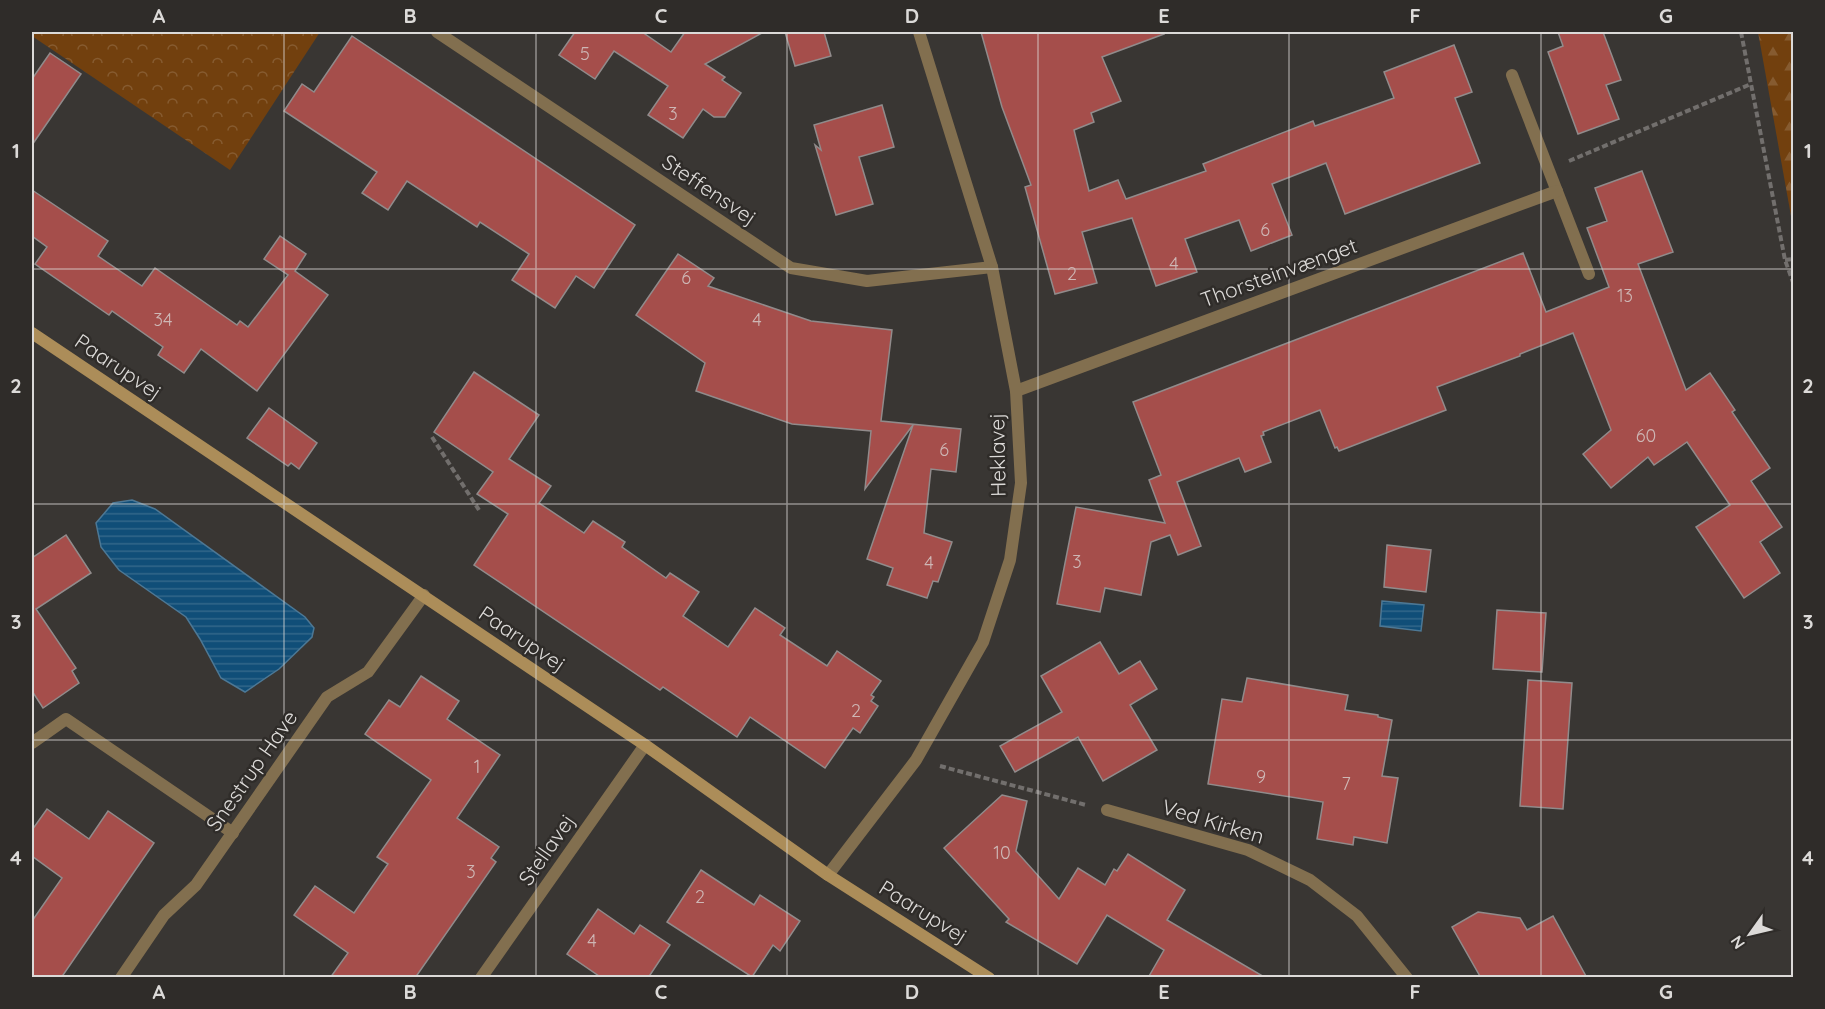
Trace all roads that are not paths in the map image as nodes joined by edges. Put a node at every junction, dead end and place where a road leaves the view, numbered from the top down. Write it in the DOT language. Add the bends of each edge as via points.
graph roads {
  1 [pos="437,32"];
  2 [pos="919,32"];
  3 [pos="1512,75"];
  4 [pos="1557,190"];
  5 [pos="992,267"];
  6 [pos="1589,274"];
  7 [pos="32,333"];
  8 [pos="1016,392"];
  9 [pos="424,596"];
  10 [pos="33,739"];
  11 [pos="645,745"];
  12 [pos="1107,810"];
  13 [pos="233,833"];
  14 [pos="828,875"];
  15 [pos="121,978"];
  16 [pos="481,978"];
  17 [pos="989,978"];
  18 [pos="1407,978"];
  1 -- 5 [label="street, Steffensvej" via="790,268 867,281"];
  2 -- 5 [label="street, Heklavej"];
  3 -- 4 [label="street"];
  4 -- 6 [label="street"];
  4 -- 8 [label="street, Thorsteinvænget"];
  5 -- 8 [label="street, Heklavej"];
  7 -- 9 [label="street, Paarupvej"];
  8 -- 14 [label="street, Heklavej" via="1021,483 1010,560 983,642 916,760"];
  9 -- 11 [label="street, Paarupvej"];
  9 -- 13 [label="street, Snestrup Have" via="368,672 327,697"];
  10 -- 13 [label="street" via="66,719"];
  11 -- 14 [label="street, Paarupvej"];
  11 -- 16 [label="street, Stellavej"];
  12 -- 18 [label="street, Ved Kirken" via="1248,850 1310,880 1357,916"];
  13 -- 15 [label="street, Snestrup Have" via="196,885 164,915"];
  14 -- 17 [label="street, Paarupvej"];
}
